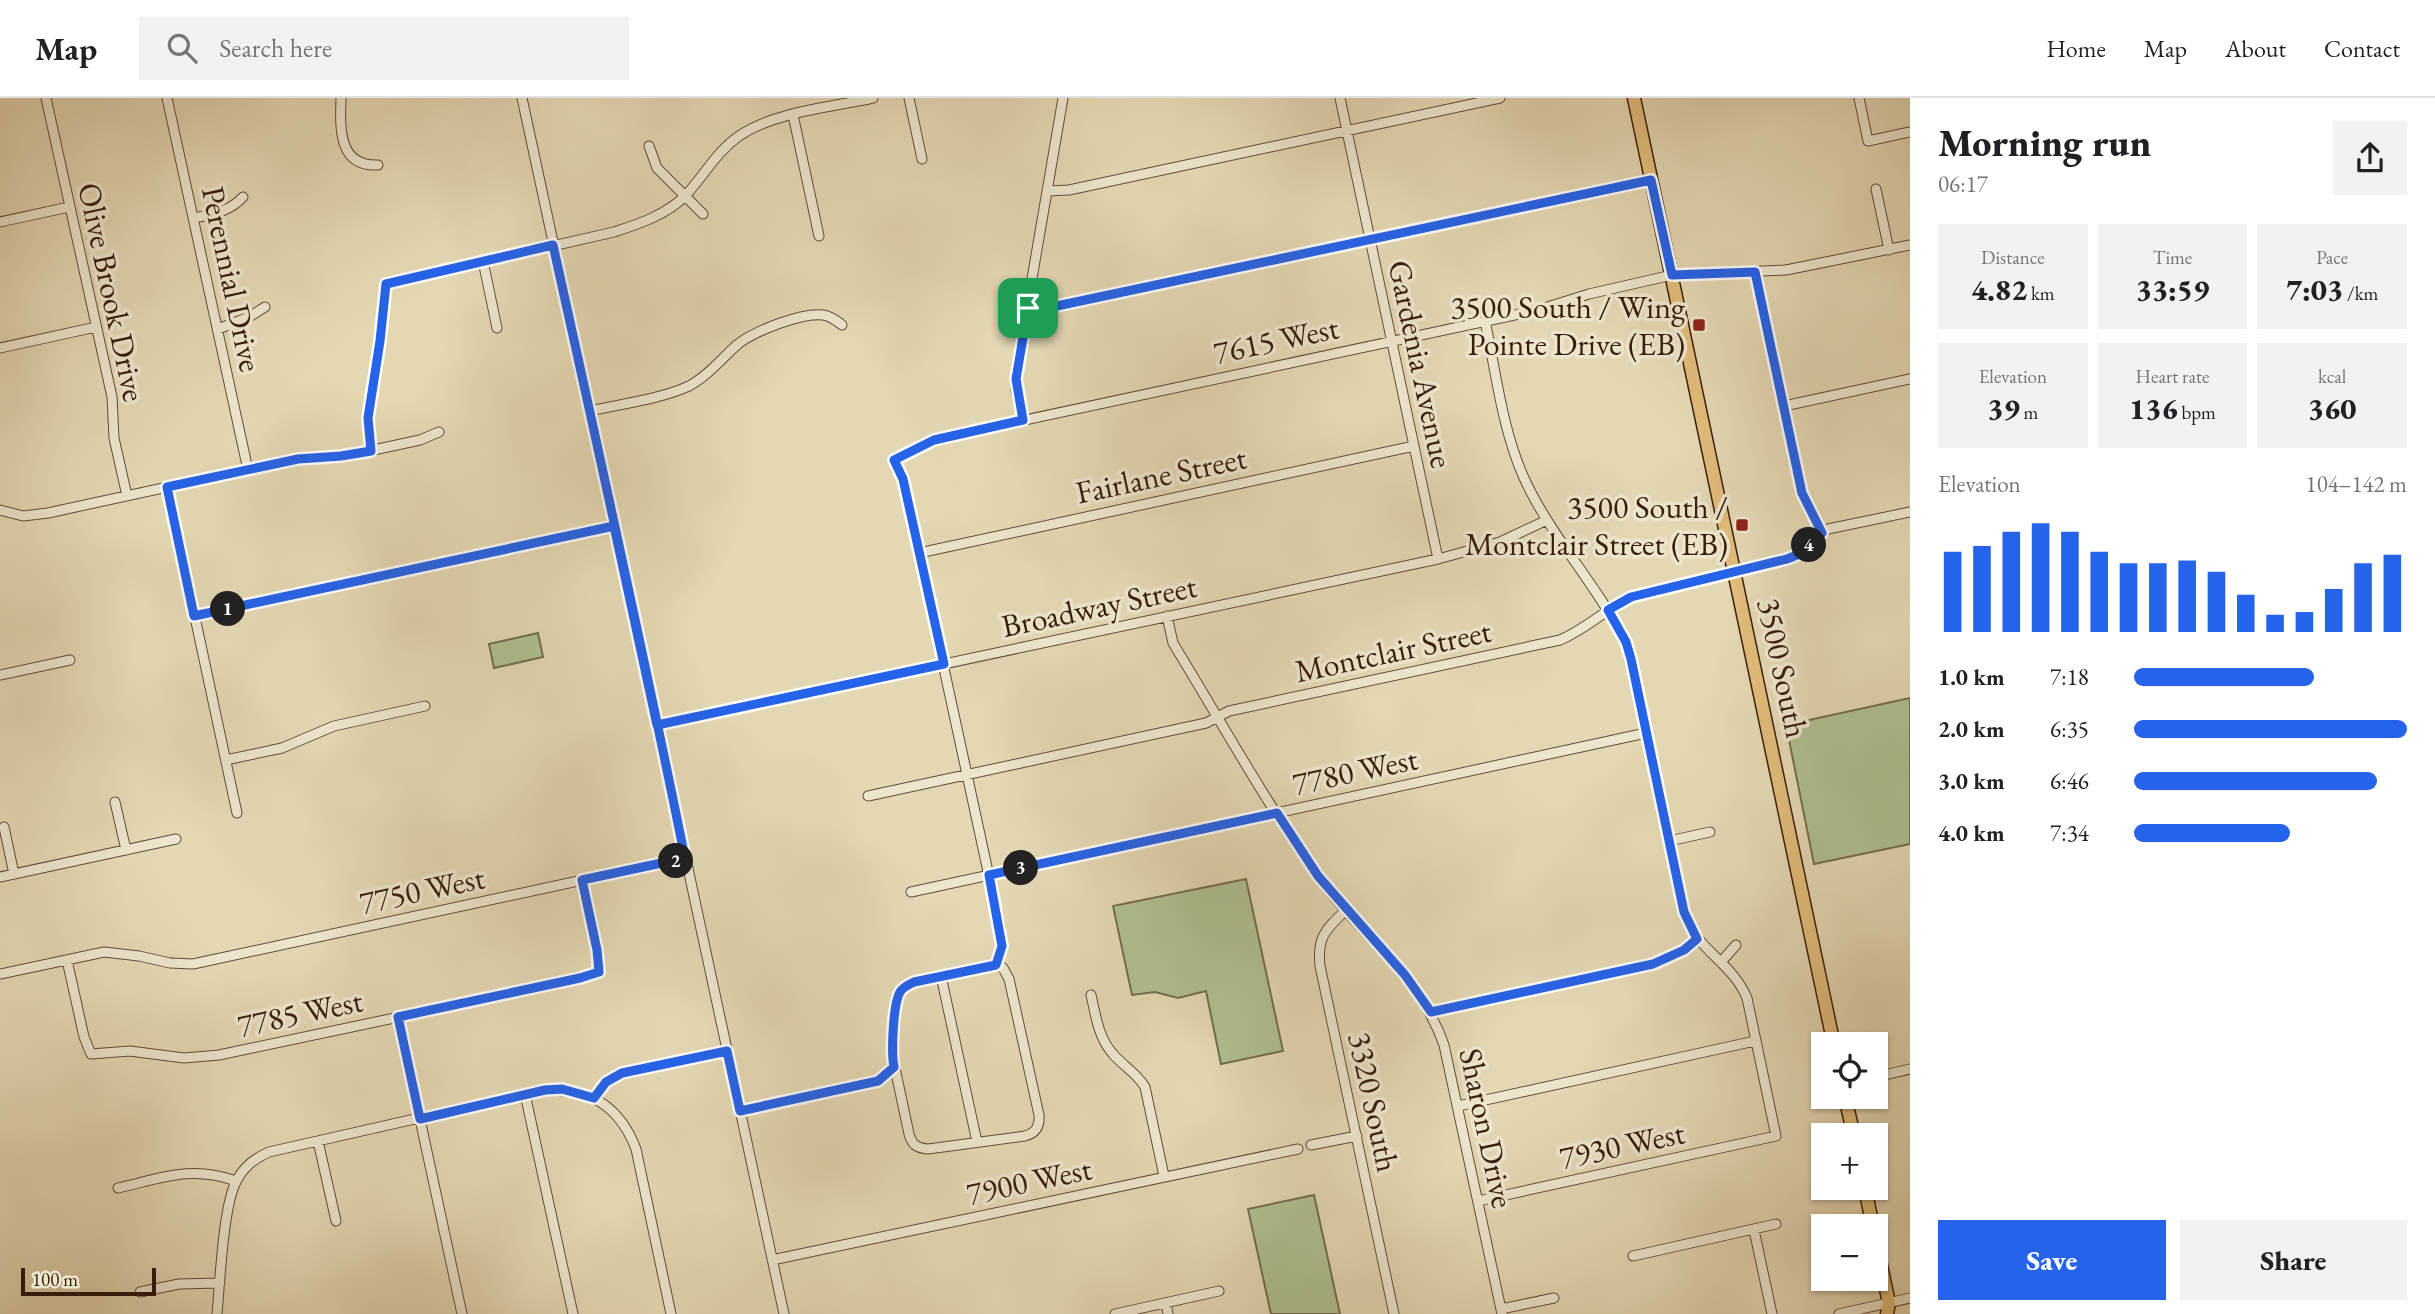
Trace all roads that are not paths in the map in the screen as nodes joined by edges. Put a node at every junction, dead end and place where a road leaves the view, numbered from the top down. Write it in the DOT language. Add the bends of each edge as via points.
graph roads {
  1 [pos="46,98"];
  2 [pos="167,98"];
  3 [pos="341,98"];
  4 [pos="522,98"];
  5 [pos="873,98"];
  6 [pos="909,98"];
  7 [pos="1063,98"];
  8 [pos="1340,98"];
  9 [pos="1500,98"];
  10 [pos="1634,98"];
  11 [pos="1860,98"];
  12 [pos="793,115"];
  13 [pos="1347,131"];
  14 [pos="1910,132"];
  15 [pos="649,146"];
  16 [pos="922,159"];
  17 [pos="378,165"];
  18 [pos="1651,180"];
  19 [pos="1876,189"];
  20 [pos="1048,191"];
  21 [pos="684,196"];
  22 [pos="243,197"];
  23 [pos="69,207"];
  24 [pos="703,214"];
  25 [pos="194,218"];
  26 [pos="0,222"];
  27 [pos="819,236"];
  28 [pos="1370,240"];
  29 [pos="553,245"];
  30 [pos="1910,246"];
  31 [pos="1889,250"];
  32 [pos="482,261"];
  33 [pos="1755,272"];
  34 [pos="1672,275"];
  35 [pos="265,307"];
  36 [pos="1028,308"];
  37 [pos="1485,321"];
  38 [pos="842,325"];
  39 [pos="96,327"];
  40 [pos="497,328"];
  41 [pos="218,329"];
  42 [pos="1391,341"];
  43 [pos="0,348"];
  44 [pos="1910,379"];
  45 [pos="1784,406"];
  46 [pos="590,411"];
  47 [pos="1023,420"];
  48 [pos="439,432"];
  49 [pos="1414,446"];
  50 [pos="371,451"];
  51 [pos="248,470"];
  52 [pos="167,487"];
  53 [pos="127,496"];
  54 [pos="0,510"];
  55 [pos="1910,512"];
  56 [pos="1547,520"];
  57 [pos="614,526"];
  58 [pos="1822,533"];
  59 [pos="919,553"];
  60 [pos="1438,559"];
  61 [pos="1735,572"];
  62 [pos="1608,610"];
  63 [pos="194,616"];
  64 [pos="1167,616"];
  65 [pos="70,660"];
  66 [pos="944,664"];
  67 [pos="0,675"];
  68 [pos="425,706"];
  69 [pos="1218,717"];
  70 [pos="657,725"];
  71 [pos="1646,733"];
  72 [pos="226,760"];
  73 [pos="967,774"];
  74 [pos="868,796"];
  75 [pos="115,802"];
  76 [pos="237,813"];
  77 [pos="1277,813"];
  78 [pos="4,827"];
  79 [pos="1710,832"];
  80 [pos="176,839"];
  81 [pos="1669,841"];
  82 [pos="125,850"];
  83 [pos="685,858"];
  84 [pos="14,874"];
  85 [pos="989,875"];
  86 [pos="0,877"];
  87 [pos="582,880"];
  88 [pos="911,892"];
  89 [pos="1346,910"];
  90 [pos="1697,939"];
  91 [pos="1736,945"];
  92 [pos="67,960"];
  93 [pos="1721,962"];
  94 [pos="1000,967"];
  95 [pos="0,974"];
  96 [pos="942,976"];
  97 [pos="1091,995"];
  98 [pos="1431,1012"];
  99 [pos="398,1017"];
  100 [pos="1832,1032"];
  101 [pos="1755,1041"];
  102 [pos="727,1051"];
  103 [pos="894,1067"];
  104 [pos="1910,1069"];
  105 [pos="1888,1074"];
  106 [pos="878,1081"];
  107 [pos="899,1090"];
  108 [pos="525,1094"];
  109 [pos="594,1098"];
  110 [pos="1458,1106"];
  111 [pos="740,1111"];
  112 [pos="420,1119"];
  113 [pos="1357,1136"];
  114 [pos="318,1141"];
  115 [pos="977,1142"];
  116 [pos="1311,1145"];
  117 [pos="1298,1149"];
  118 [pos="1164,1176"];
  119 [pos="236,1181"];
  120 [pos="118,1188"];
  121 [pos="1478,1201"];
  122 [pos="336,1221"];
  123 [pos="1776,1224"];
  124 [pos="1754,1230"];
  125 [pos="1633,1256"];
  126 [pos="772,1260"];
  127 [pos="220,1283"];
  128 [pos="1219,1291"];
  129 [pos="140,1292"];
  130 [pos="1554,1298"];
  131 [pos="1910,1298"];
  132 [pos="1166,1303"];
  133 [pos="1888,1308"];
  134 [pos="1502,1312"];
  135 [pos="217,1314"];
  136 [pos="462,1314"];
  137 [pos="573,1314"];
  138 [pos="671,1314"];
  139 [pos="784,1314"];
  140 [pos="1115,1314"];
  141 [pos="1168,1314"];
  142 [pos="1394,1314"];
  143 [pos="1772,1314"];
  144 [pos="1839,1314"];
  145 [pos="1896,1314"];
  1 -- 23 [label="street, Olive Brook Drive"];
  2 -- 25 [label="street, Perennial Drive"];
  3 -- 17 [label="street" via="341,129 349,154 357,162"];
  4 -- 29 [label="street"];
  5 -- 12 [label="street"];
  6 -- 16 [label="street"];
  7 -- 20 [label="street"];
  8 -- 13 [label="street, Gardenia Avenue"];
  9 -- 13 [label="street"];
  10 -- 18 [label="main road, 3500 South"];
  11 -- 14 [label="street" via="1868,141"];
  12 -- 21 [label="street" via="741,134"];
  12 -- 27 [label="street"];
  13 -- 20 [label="street"];
  13 -- 28 [label="street, Gardenia Avenue"];
  15 -- 21 [label="street" via="657,168"];
  18 -- 28 [label="street"];
  18 -- 34 [label="main road, 3500 South"];
  19 -- 31 [label="street"];
  20 -- 36 [label="street"];
  21 -- 24 [label="street"];
  21 -- 29 [label="street" via="643,223"];
  22 -- 25 [label="street" via="226,211"];
  23 -- 26 [label="street"];
  23 -- 39 [label="street, Olive Brook Drive"];
  25 -- 41 [label="street, Perennial Drive"];
  28 -- 36 [label="street" via="1052,307"];
  28 -- 42 [label="street, Gardenia Avenue"];
  29 -- 32 [label="street"];
  29 -- 46 [label="street"];
  30 -- 31 [label="street, 7615 West"];
  31 -- 33 [label="street, 7615 West" via="1812,267"];
  32 -- 40 [label="street"];
  32 -- 50 [label="street" via="386,284 368,418"];
  33 -- 34 [label="street, 7615 West"];
  33 -- 45 [label="street"];
  34 -- 37 [label="street, 7615 West"];
  34 -- 61 [label="main road, 3500 South"];
  35 -- 41 [label="street"];
  36 -- 47 [label="street" via="1016,379"];
  37 -- 42 [label="street, 7615 West"];
  37 -- 56 [label="street" via="1516,458"];
  38 -- 46 [label="street" via="822,315 772,326 741,342 689,386"];
  39 -- 43 [label="street"];
  39 -- 53 [label="street, Olive Brook Drive"];
  41 -- 51 [label="street, Perennial Drive"];
  42 -- 47 [label="street, 7615 West"];
  42 -- 49 [label="street, Gardenia Avenue"];
  44 -- 45 [label="street"];
  45 -- 58 [label="street" via="1802,493"];
  46 -- 57 [label="street"];
  47 -- 59 [label="street, 7615 West" via="934,440 894,460 903,479"];
  48 -- 50 [label="street"];
  49 -- 59 [label="street, Fairlane Street"];
  49 -- 60 [label="street, Gardenia Avenue"];
  50 -- 51 [label="street"];
  51 -- 52 [label="street"];
  52 -- 53 [label="street"];
  52 -- 63 [label="street"];
  53 -- 54 [label="street" via="34,515"];
  55 -- 58 [label="street, Montclair Street"];
  56 -- 60 [label="street, Broadway Street" via="1500,542"];
  56 -- 62 [label="street"];
  57 -- 63 [label="street"];
  57 -- 70 [label="street"];
  58 -- 61 [label="street, Montclair Street" via="1797,555"];
  59 -- 66 [label="street"];
  60 -- 64 [label="street, Broadway Street"];
  61 -- 62 [label="street, Montclair Street" via="1631,597"];
  61 -- 100 [label="main road, 3500 South"];
  62 -- 69 [label="street, Montclair Street" via="1560,640 1229,710"];
  62 -- 71 [label="street" via="1626,642"];
  63 -- 72 [label="street"];
  64 -- 66 [label="street, Broadway Street"];
  64 -- 69 [label="street, Sharon Drive" via="1173,643"];
  65 -- 67 [label="street"];
  66 -- 70 [label="street, Broadway Street"];
  66 -- 73 [label="street"];
  68 -- 72 [label="street" via="334,726 282,748"];
  69 -- 73 [label="street, Montclair Street"];
  69 -- 77 [label="street, Sharon Drive"];
  70 -- 83 [label="street"];
  71 -- 77 [label="street, 7780 West"];
  71 -- 81 [label="street"];
  72 -- 76 [label="street"];
  73 -- 74 [label="street, Montclair Street"];
  73 -- 85 [label="street"];
  75 -- 82 [label="street"];
  77 -- 85 [label="street, 7780 West"];
  77 -- 89 [label="street, Sharon Drive"];
  78 -- 84 [label="street"];
  79 -- 81 [label="street"];
  80 -- 82 [label="street"];
  81 -- 90 [label="street" via="1684,912"];
  82 -- 84 [label="street"];
  83 -- 87 [label="street, 7750 West"];
  83 -- 102 [label="street"];
  84 -- 86 [label="street"];
  85 -- 88 [label="street, 7780 West"];
  85 -- 94 [label="street" via="1002,946"];
  87 -- 92 [label="street, 7750 West" via="193,964 104,952"];
  87 -- 99 [label="street, 7785 West" via="599,972"];
  89 -- 98 [label="street, Sharon Drive" via="1405,975"];
  89 -- 113 [label="street, 3320 South" via="1320,939 1318,950"];
  90 -- 93 [label="street"];
  90 -- 98 [label="street" via="1653,964"];
  91 -- 93 [label="street"];
  92 -- 95 [label="street, 7750 West"];
  92 -- 99 [label="street, 7785 West" via="91,1055 130,1051 184,1058 219,1055"];
  93 -- 101 [label="street" via="1741,984"];
  94 -- 96 [label="street"];
  94 -- 115 [label="street" via="1009,979 1039,1115 1036,1130 1025,1136"];
  96 -- 103 [label="street" via="901,990"];
  96 -- 115 [label="street"];
  97 -- 118 [label="street" via="1103,1040 1145,1087"];
  98 -- 110 [label="street, Sharon Drive"];
  99 -- 112 [label="street"];
  101 -- 110 [label="street"];
  101 -- 121 [label="street, 7930 West" via="1776,1136"];
  102 -- 109 [label="street" via="622,1073 606,1082"];
  102 -- 111 [label="street"];
  103 -- 106 [label="street"];
  103 -- 107 [label="street"];
  104 -- 105 [label="street"];
  106 -- 107 [label="street"];
  106 -- 111 [label="street"];
  107 -- 115 [label="street" via="911,1142 916,1146 928,1149"];
  108 -- 109 [label="street" via="562,1089"];
  108 -- 112 [label="street"];
  108 -- 137 [label="street"];
  109 -- 138 [label="street" via="620,1118 636,1149"];
  110 -- 121 [label="street, Sharon Drive"];
  111 -- 126 [label="street"];
  112 -- 114 [label="street"];
  112 -- 136 [label="street"];
  113 -- 116 [label="street"];
  113 -- 142 [label="street, 3320 South"];
  114 -- 119 [label="street" via="260,1156"];
  114 -- 122 [label="street"];
  117 -- 118 [label="street, 7900 West"];
  118 -- 126 [label="street, 7900 West"];
  119 -- 120 [label="street" via="200,1172"];
  119 -- 127 [label="street" via="229,1203"];
  121 -- 134 [label="street, Sharon Drive"];
  123 -- 124 [label="street"];
  124 -- 125 [label="street"];
  124 -- 143 [label="street"];
  126 -- 139 [label="street"];
  127 -- 129 [label="street" via="179,1284"];
  127 -- 135 [label="street"];
  128 -- 132 [label="street"];
  130 -- 134 [label="street"];
  131 -- 133 [label="street"];
  132 -- 140 [label="street"];
  132 -- 141 [label="street"];
  133 -- 144 [label="street"];
  133 -- 145 [label="main road"];
}
